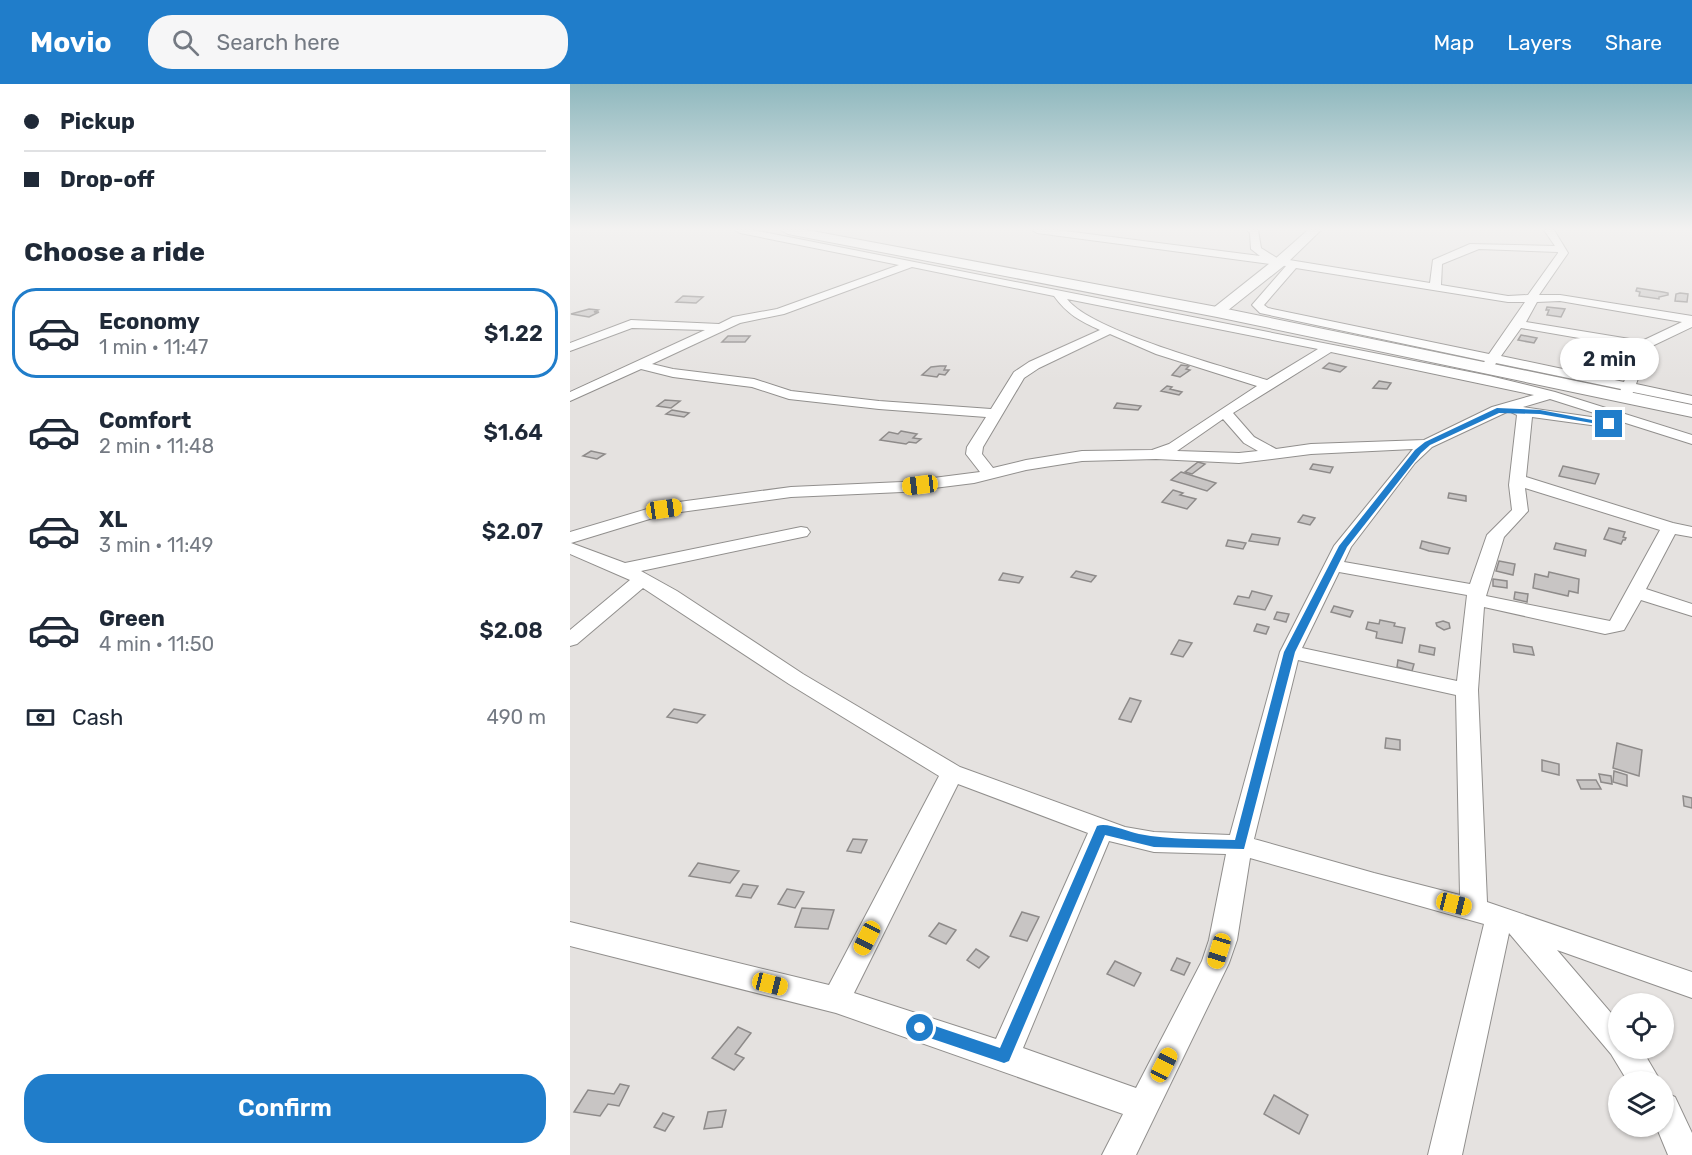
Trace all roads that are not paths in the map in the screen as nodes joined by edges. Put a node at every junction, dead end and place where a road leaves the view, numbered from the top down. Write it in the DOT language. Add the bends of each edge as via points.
graph roads {
  1 [pos="868,280"];
  2 [pos="993,280"];
  3 [pos="1049,280"];
  4 [pos="1255,280"];
  5 [pos="1280,280"];
  6 [pos="1393,280"];
  7 [pos="1436,280"];
  8 [pos="1543,280"];
  9 [pos="1436,287"];
  10 [pos="1058,294"];
  11 [pos="1534,297"];
  12 [pos="1217,312"];
  13 [pos="1692,321"];
  14 [pos="1517,324"];
  15 [pos="723,327"];
  16 [pos="1110,330"];
  17 [pos="1644,345"];
  18 [pos="570,347"];
  19 [pos="1327,349"];
  20 [pos="1490,362"];
  21 [pos="640,364"];
  22 [pos="1269,385"];
  23 [pos="1627,391"];
  24 [pos="1550,396"];
  25 [pos="570,397"];
  26 [pos="1692,400"];
  27 [pos="1497,410"];
  28 [pos="1525,411"];
  29 [pos="1692,411"];
  30 [pos="1224,412"];
  31 [pos="994,413"];
  32 [pos="1666,433"];
  33 [pos="1692,440"];
  34 [pos="1427,444"];
  35 [pos="1274,454"];
  36 [pos="1154,455"];
  37 [pos="990,475"];
  38 [pos="1518,480"];
  39 [pos="1670,528"];
  40 [pos="801,532"];
  41 [pos="1692,532"];
  42 [pos="570,538"];
  43 [pos="570,548"];
  44 [pos="1334,565"];
  45 [pos="633,575"];
  46 [pos="1635,592"];
  47 [pos="1476,595"];
  48 [pos="1692,610"];
  49 [pos="572,636"];
  50 [pos="1290,652"];
  51 [pos="1467,690"];
  52 [pos="952,773"];
  53 [pos="1102,829"];
  54 [pos="1240,845"];
  55 [pos="1497,917"];
  56 [pos="570,934"];
  57 [pos="1692,985"];
  58 [pos="836,1000"];
  59 [pos="1608,1033"];
  60 [pos="1004,1056"];
  61 [pos="1144,1106"];
  62 [pos="1674,1130"];
  63 [pos="1119,1155"];
  64 [pos="1445,1155"];
  65 [pos="1685,1155"];
  1 -- 15 [label="street" via="780,312"];
  2 -- 10 [label="street"];
  3 -- 12 [label="main road"];
  4 -- 12 [label="street"];
  5 -- 20 [label="street" via="1259,308"];
  6 -- 9 [label="street"];
  7 -- 9 [label="street"];
  8 -- 11 [label="street"];
  9 -- 11 [label="street" via="1514,300"];
  10 -- 16 [label="street" via="1076,314"];
  10 -- 19 [label="street"];
  11 -- 13 [label="street"];
  11 -- 14 [label="street"];
  12 -- 20 [label="main road"];
  13 -- 17 [label="street"];
  14 -- 17 [label="street"];
  14 -- 20 [label="street"];
  15 -- 18 [label="street" via="631,324"];
  15 -- 21 [label="street"];
  16 -- 22 [label="street" via="1160,351"];
  16 -- 31 [label="street" via="1019,375"];
  17 -- 23 [label="street"];
  19 -- 22 [label="street"];
  19 -- 24 [label="street" via="1457,373"];
  20 -- 23 [label="main road"];
  21 -- 25 [label="street"];
  21 -- 31 [label="street" via="673,373 754,383 789,394"];
  22 -- 30 [label="street"];
  23 -- 26 [label="street"];
  23 -- 29 [label="main road"];
  24 -- 27 [label="street"];
  24 -- 32 [label="street"];
  27 -- 28 [label="street"];
  27 -- 34 [label="street"];
  28 -- 32 [label="street"];
  28 -- 38 [label="street"];
  30 -- 35 [label="street" via="1249,440"];
  30 -- 36 [label="street" via="1174,447"];
  31 -- 37 [label="street" via="978,438 974,454"];
  32 -- 33 [label="street"];
  34 -- 35 [label="street"];
  34 -- 44 [label="street" via="1403,468 1343,546"];
  35 -- 36 [label="street" via="1219,458"];
  36 -- 37 [label="street" via="1070,458"];
  37 -- 42 [label="street" via="902,487 791,492 664,509"];
  38 -- 39 [label="street"];
  38 -- 47 [label="street" via="1520,511 1496,535"];
  39 -- 41 [label="street"];
  39 -- 46 [label="street"];
  40 -- 45 [label="street"];
  43 -- 45 [label="street"];
  44 -- 47 [label="street"];
  44 -- 50 [label="street"];
  45 -- 49 [label="street"];
  45 -- 52 [label="street"];
  46 -- 47 [label="street" via="1617,626 1611,628"];
  46 -- 48 [label="street"];
  47 -- 51 [label="street"];
  50 -- 51 [label="street"];
  50 -- 54 [label="street"];
  51 -- 55 [label="street"];
  52 -- 53 [label="street"];
  52 -- 58 [label="street"];
  53 -- 54 [label="street" via="1154,842"];
  53 -- 60 [label="street"];
  54 -- 55 [label="street"];
  54 -- 61 [label="street" via="1215,963"];
  55 -- 57 [label="street"];
  55 -- 59 [label="street"];
  55 -- 64 [label="street"];
  56 -- 58 [label="street"];
  58 -- 60 [label="street"];
  60 -- 61 [label="street"];
  61 -- 63 [label="street"];
  62 -- 65 [label="street"];
}
